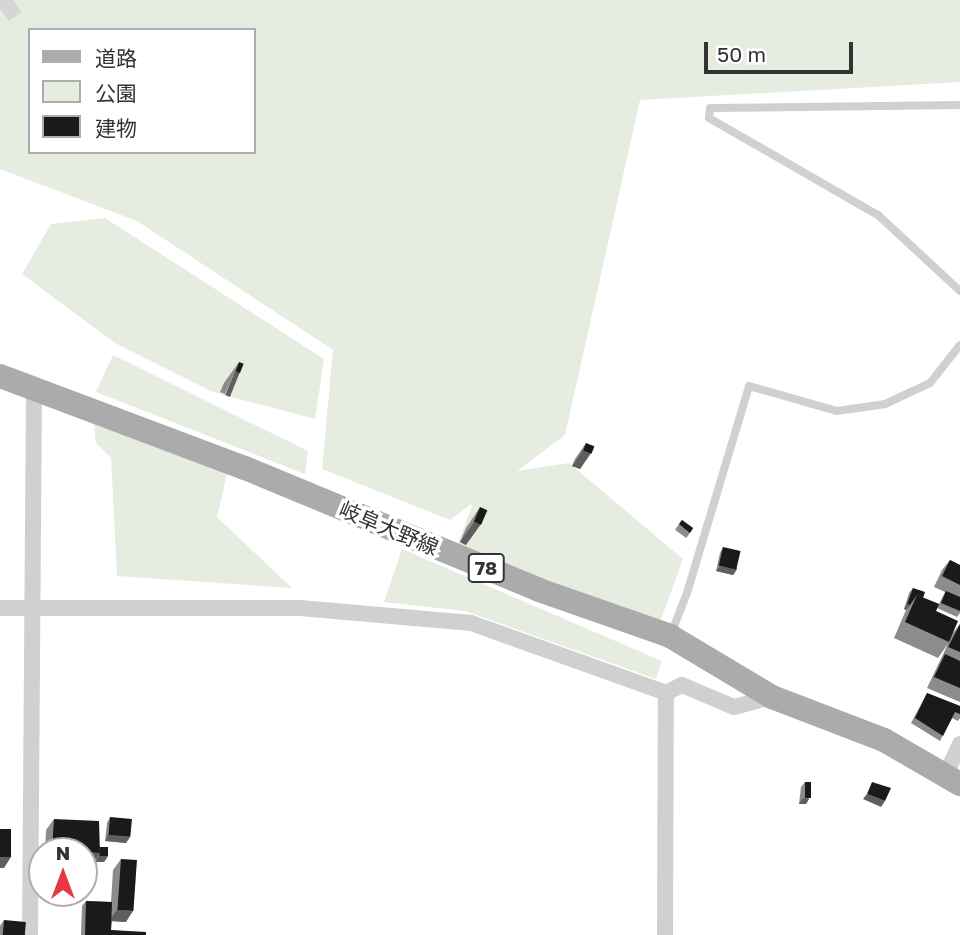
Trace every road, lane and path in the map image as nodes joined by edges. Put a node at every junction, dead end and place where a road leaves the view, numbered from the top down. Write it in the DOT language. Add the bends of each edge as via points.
graph roads {
  1 [pos="960,105"];
  2 [pos="960,291"];
  3 [pos="960,345"];
  4 [pos="0,376"];
  5 [pos="34,387"];
  6 [pos="35,607"];
  7 [pos="0,608"];
  8 [pos="670,636"];
  9 [pos="666,693"];
  10 [pos="772,697"];
  11 [pos="960,744"];
  12 [pos="953,779"];
  13 [pos="30,935"];
  14 [pos="665,935"];
  1 -- 2 [label="lane" via="710,108 709,118 878,215"];
  3 -- 8 [label="lane" via="930,383 885,404 836,411 749,386"];
  4 -- 5 [label="main road, 岐阜大野線 / 78"];
  5 -- 6 [label="street"];
  5 -- 8 [label="main road, 岐阜大野線 / 78" via="245,468 539,590"];
  6 -- 7 [label="street"];
  6 -- 9 [label="street" via="300,608 471,623"];
  6 -- 13 [label="street"];
  8 -- 10 [label="main road, 岐阜大野線 / 78"];
  9 -- 10 [label="street" via="682,685 734,707"];
  9 -- 14 [label="street"];
  10 -- 12 [label="main road, 岐阜大野線 / 78" via="884,740"];
  11 -- 12 [label="street"];
}
